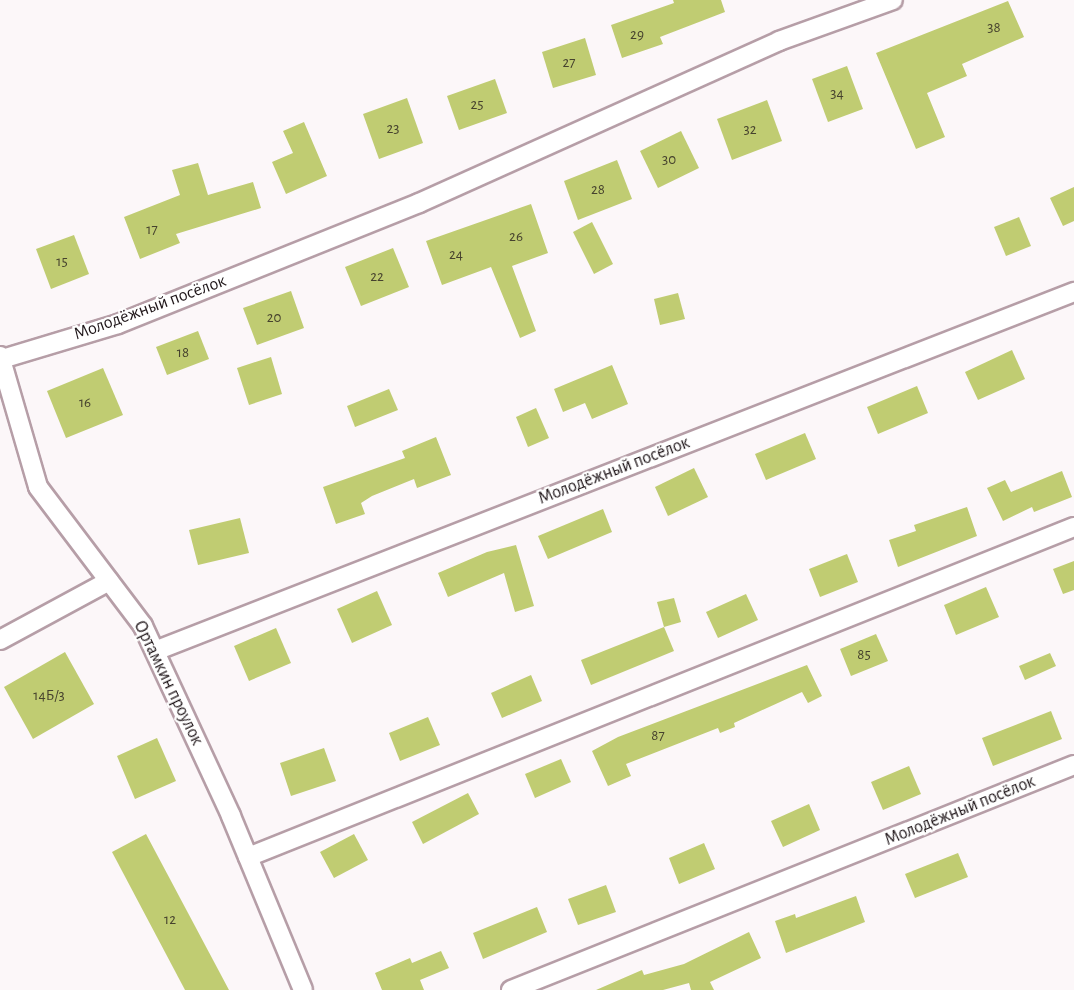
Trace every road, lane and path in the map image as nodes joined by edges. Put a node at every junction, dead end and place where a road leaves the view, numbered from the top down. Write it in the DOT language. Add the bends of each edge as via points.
graph roads {
  1 [pos="893,0"];
  2 [pos="1074,292"];
  3 [pos="1,358"];
  4 [pos="1074,527"];
  5 [pos="109,581"];
  6 [pos="0,639"];
  7 [pos="154,651"];
  8 [pos="1074,765"];
  9 [pos="248,857"];
  10 [pos="303,990"];
  11 [pos="512,990"];
  1 -- 3 [label="street, Молодёжный посёлок" via="779,42 397,211 118,324"];
  2 -- 7 [label="street, Молодёжный посёлок"];
  3 -- 5 [label="street, Ортамкин проулок" via="38,487"];
  4 -- 9 [label="street"];
  5 -- 6 [label="street"];
  5 -- 7 [label="street, Ортамкин проулок" via="143,626"];
  7 -- 9 [label="street, Ортамкин проулок"];
  8 -- 11 [label="street, Молодёжный посёлок"];
  9 -- 10 [label="street, Ортамкин проулок"];
}
